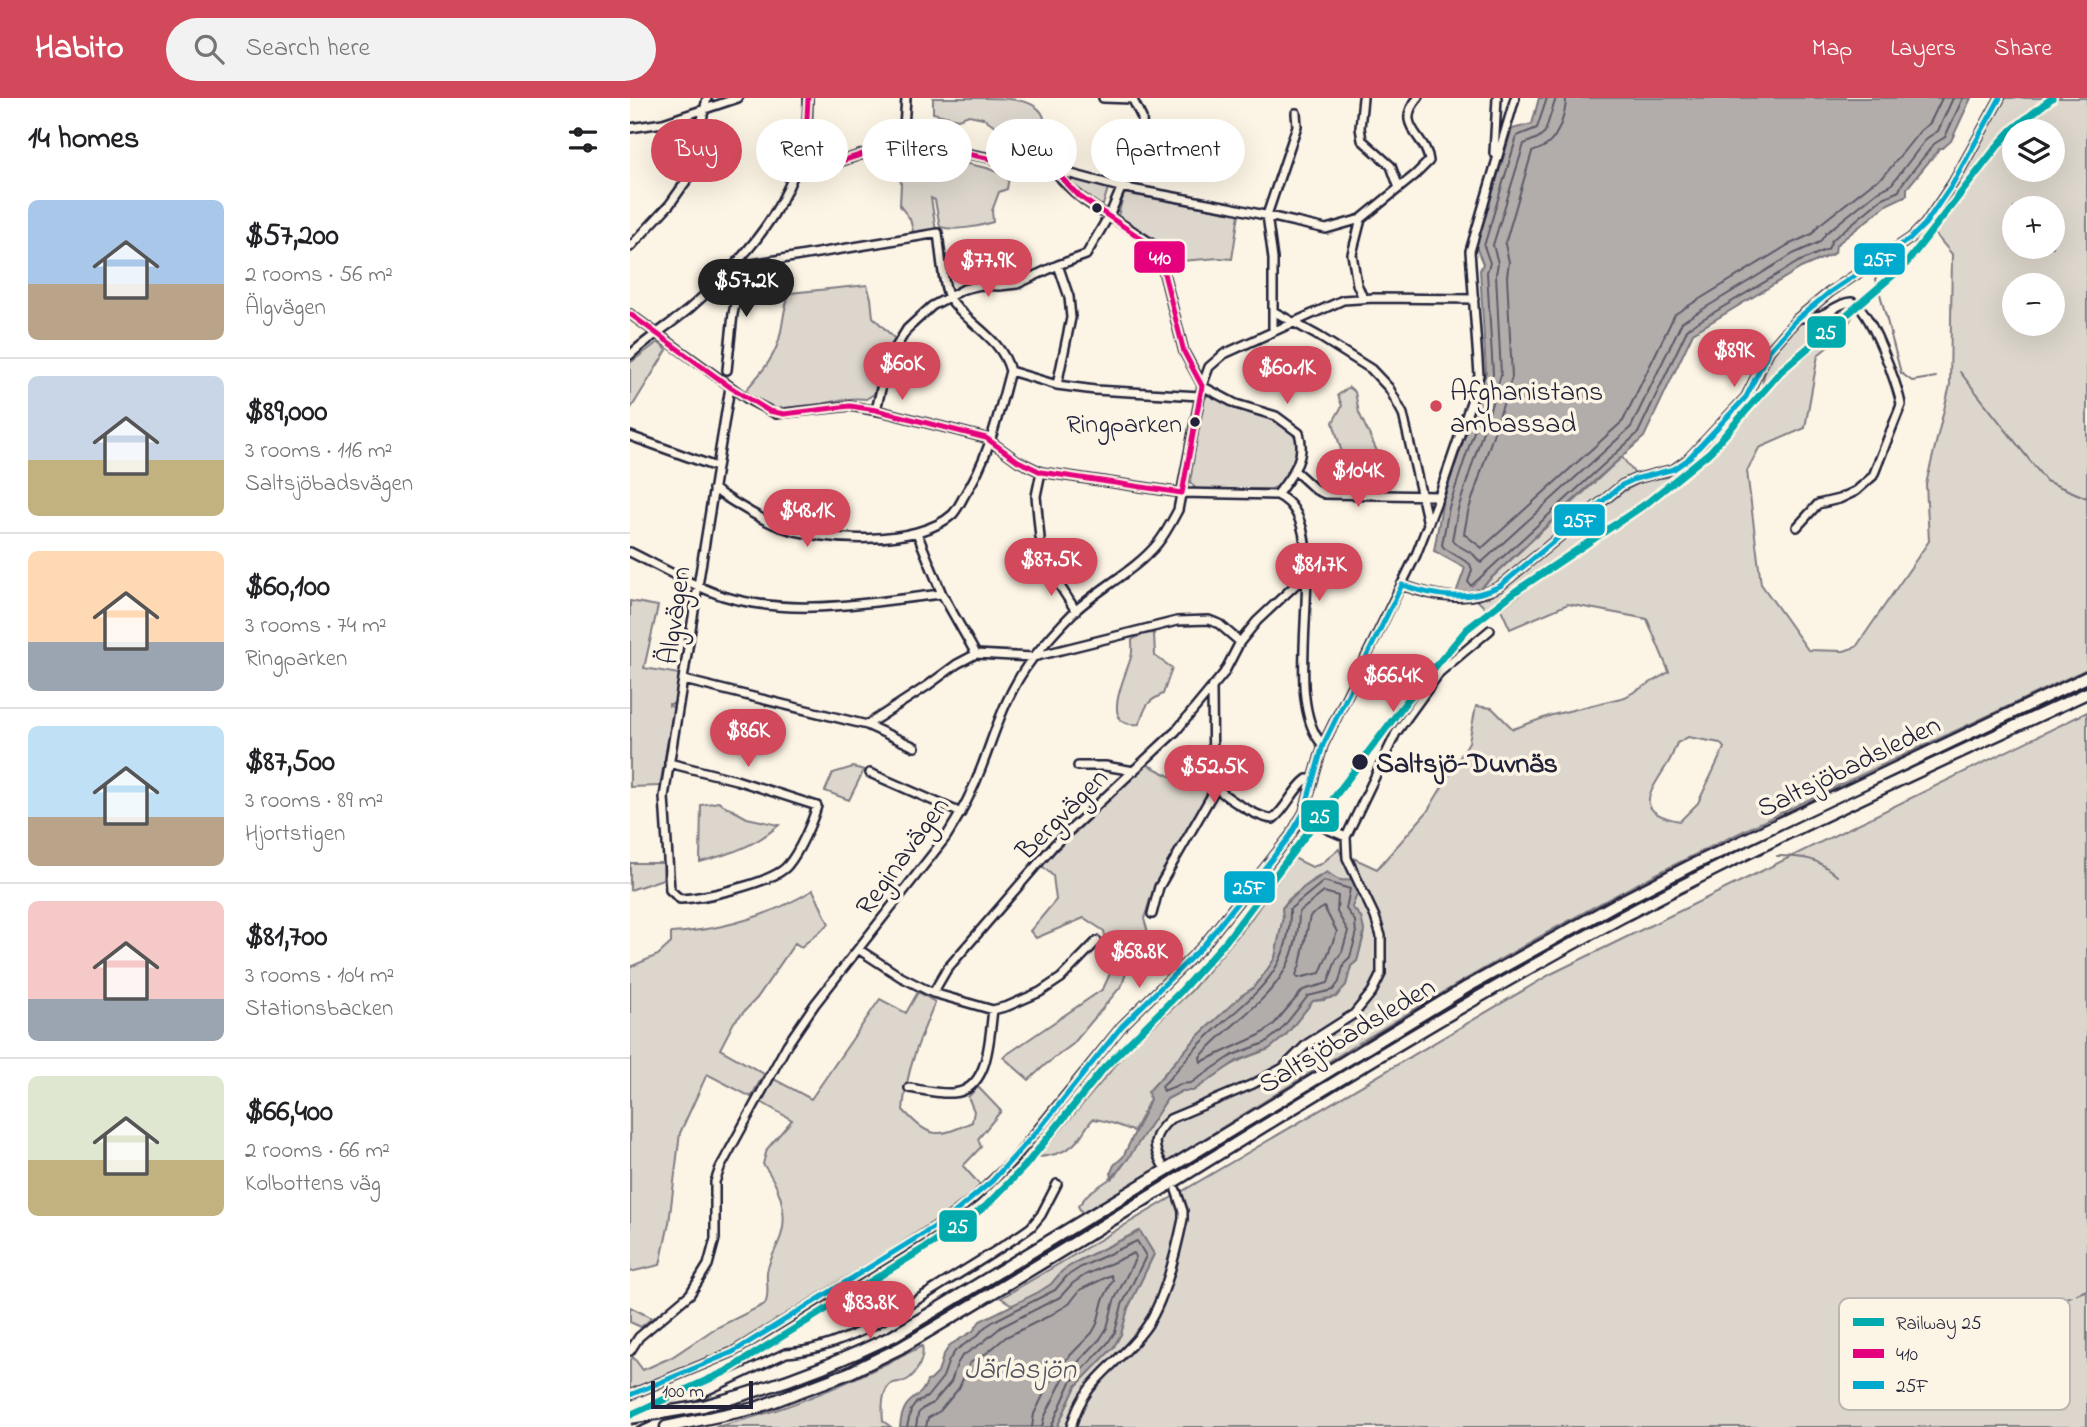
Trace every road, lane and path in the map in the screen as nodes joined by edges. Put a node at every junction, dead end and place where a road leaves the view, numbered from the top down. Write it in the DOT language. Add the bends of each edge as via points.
graph roads {
  1 [pos="707,98"];
  2 [pos="738,98"];
  3 [pos="808,98"];
  4 [pos="905,98"];
  5 [pos="1103,98"];
  6 [pos="1132,98"];
  7 [pos="1363,98"];
  8 [pos="1418,98"];
  9 [pos="1497,98"];
  10 [pos="1515,98"];
  11 [pos="2000,98"];
  12 [pos="706,108"];
  13 [pos="1296,113"];
  14 [pos="807,119"];
  15 [pos="904,119"];
  16 [pos="630,128"];
  17 [pos="1493,166"];
  18 [pos="1077,177"];
  19 [pos="790,182"];
  20 [pos="1063,182"];
  21 [pos="1120,187"];
  22 [pos="1399,188"];
  23 [pos="1267,215"];
  24 [pos="1108,217"];
  25 [pos="1361,219"];
  26 [pos="630,247"];
  27 [pos="1058,265"];
  28 [pos="734,267"];
  29 [pos="743,267"];
  30 [pos="948,296"];
  31 [pos="1363,298"];
  32 [pos="1474,299"];
  33 [pos="1273,311"];
  34 [pos="630,314"];
  35 [pos="1798,318"];
  36 [pos="1292,322"];
  37 [pos="1273,330"];
  38 [pos="658,334"];
  39 [pos="630,355"];
  40 [pos="727,370"];
  41 [pos="1010,372"];
  42 [pos="1057,385"];
  43 [pos="1202,386"];
  44 [pos="730,387"];
  45 [pos="1200,396"];
  46 [pos="876,410"];
  47 [pos="630,436"];
  48 [pos="991,441"];
  49 [pos="716,467"];
  50 [pos="1295,471"];
  51 [pos="1041,472"];
  52 [pos="713,489"];
  53 [pos="1182,493"];
  54 [pos="1277,495"];
  55 [pos="1422,496"];
  56 [pos="1439,496"];
  57 [pos="1428,524"];
  58 [pos="1797,527"];
  59 [pos="917,533"];
  60 [pos="1040,538"];
  61 [pos="630,552"];
  62 [pos="1049,569"];
  63 [pos="1307,574"];
  64 [pos="1402,585"];
  65 [pos="698,586"];
  66 [pos="942,594"];
  67 [pos="1076,611"];
  68 [pos="1490,629"];
  69 [pos="1240,642"];
  70 [pos="976,654"];
  71 [pos="1033,657"];
  72 [pos="2087,677"];
  73 [pos="684,680"];
  74 [pos="1212,688"];
  75 [pos="2087,692"];
  76 [pos="867,725"];
  77 [pos="1323,745"];
  78 [pos="915,747"];
  79 [pos="669,763"];
  80 [pos="1078,766"];
  81 [pos="1134,771"];
  82 [pos="870,773"];
  83 [pos="1313,780"];
  84 [pos="1216,788"];
  85 [pos="1304,812"];
  86 [pos="961,813"];
  87 [pos="1346,837"];
  88 [pos="1152,914"];
  89 [pos="1097,941"];
  90 [pos="858,949"];
  91 [pos="933,993"];
  92 [pos="993,1010"];
  93 [pos="909,1088"];
  94 [pos="1162,1164"];
  95 [pos="1057,1184"];
  96 [pos="1176,1190"];
  97 [pos="630,1350"];
  98 [pos="630,1395"];
  99 [pos="630,1418"];
  100 [pos="630,1426"];
  101 [pos="666,1427"];
  102 [pos="1071,1427"];
  1 -- 12 [label="street"];
  2 -- 12 [label="street"];
  3 -- 14 [label="street"];
  4 -- 15 [label="street"];
  5 -- 6 [label="street"];
  6 -- 21 [label="street" via="1142,118 1143,138"];
  7 -- 22 [label="street" via="1362,140 1391,166"];
  8 -- 22 [label="street" via="1410,109 1410,122 1429,161"];
  9 -- 17 [label="street"];
  10 -- 17 [label="street"];
  11 -- 35 [label="street" via="1925,223 1911,238"];
  12 -- 16 [label="street" via="663,123"];
  12 -- 26 [label="street" via="689,177"];
  13 -- 23 [label="street" via="1297,126"];
  17 -- 32 [label="street" via="1470,251"];
  18 -- 21 [label="street"];
  19 -- 28 [label="street" via="772,221"];
  20 -- 24 [label="street"];
  21 -- 23 [label="street"];
  21 -- 24 [label="street"];
  22 -- 25 [label="street"];
  23 -- 25 [label="street" via="1326,229"];
  23 -- 33 [label="street"];
  24 -- 27 [label="street" via="1086,255"];
  24 -- 43 [label="street" via="1158,250 1184,352"];
  25 -- 31 [label="street" via="1352,254"];
  27 -- 30 [label="street" via="1017,284 981,285"];
  27 -- 42 [label="street" via="1071,317"];
  28 -- 29 [label="street"];
  28 -- 38 [label="street"];
  29 -- 30 [label="street" via="938,233"];
  29 -- 40 [label="street"];
  30 -- 41 [label="street" via="989,336"];
  30 -- 46 [label="street" via="921,314 899,342 884,370"];
  31 -- 32 [label="street"];
  31 -- 36 [label="street" via="1343,300"];
  32 -- 56 [label="street" via="1479,375"];
  33 -- 36 [label="street"];
  33 -- 37 [label="street"];
  34 -- 38 [label="street"];
  35 -- 58 [label="street" via="1820,315 1847,302 1859,305 1874,331 1901,405 1873,476 1856,491 1818,504"];
  35 -- 64 [label="street" via="1769,351 1746,397 1702,446 1674,469 1622,485 1488,593 1453,597"];
  36 -- 37 [label="street"];
  36 -- 55 [label="street" via="1371,369 1390,388 1403,414"];
  37 -- 43 [label="street" via="1215,361"];
  38 -- 39 [label="street"];
  38 -- 44 [label="street"];
  41 -- 42 [label="street"];
  41 -- 48 [label="street"];
  42 -- 45 [label="street"];
  43 -- 45 [label="street, Reginavägen"];
  43 -- 50 [label="street" via="1294,427 1302,441"];
  44 -- 46 [label="street" via="776,414 850,405"];
  44 -- 49 [label="street, Älgvägen"];
  45 -- 53 [label="street, Reginavägen"];
  46 -- 48 [label="street"];
  47 -- 49 [label="street"];
  48 -- 51 [label="street"];
  48 -- 59 [label="street" via="976,479 954,513"];
  49 -- 52 [label="street, Älgvägen"];
  50 -- 54 [label="street"];
  50 -- 55 [label="street" via="1325,494"];
  51 -- 53 [label="street"];
  51 -- 60 [label="street" via="1036,496"];
  52 -- 59 [label="street" via="766,521 806,534 856,539"];
  52 -- 65 [label="street, Älgvägen"];
  53 -- 54 [label="street"];
  53 -- 67 [label="street, Reginavägen" via="1178,510 1158,542"];
  54 -- 63 [label="street" via="1290,503 1303,531"];
  55 -- 56 [label="street"];
  55 -- 57 [label="street"];
  56 -- 57 [label="street"];
  57 -- 64 [label="street"];
  59 -- 66 [label="street"];
  61 -- 65 [label="street"];
  62 -- 67 [label="street"];
  63 -- 69 [label="street, Bergvägen"];
  63 -- 77 [label="street" via="1306,692 1312,731"];
  64 -- 77 [label="street"];
  65 -- 66 [label="street" via="745,602 791,608"];
  65 -- 73 [label="street, Älgvägen"];
  66 -- 70 [label="street"];
  67 -- 71 [label="street, Reginavägen"];
  68 -- 87 [label="street" via="1440,672 1396,733"];
  69 -- 71 [label="street" via="1209,620 1177,621"];
  69 -- 74 [label="street, Bergvägen"];
  70 -- 71 [label="street"];
  70 -- 76 [label="street"];
  71 -- 86 [label="street, Reginavägen" via="1000,715"];
  72 -- 99 [label="highway, Saltsjöbadsleden, bridge" via="1690,866 1542,945 893,1336 752,1394"];
  73 -- 76 [label="street"];
  73 -- 79 [label="street, Älgvägen"];
  74 -- 81 [label="street, Bergvägen"];
  74 -- 84 [label="street"];
  75 -- 101 [label="highway, Saltsjöbadsleden" via="1620,918 1474,1000 900,1348 756,1408"];
  76 -- 78 [label="street"];
  77 -- 83 [label="street"];
  79 -- 79 [label="street, Älgvägen" via="664,797 670,890 680,899 737,888 774,876 789,865 817,806"];
  80 -- 81 [label="street"];
  81 -- 91 [label="street, Bergvägen" via="1054,845 947,970"];
  82 -- 86 [label="street"];
  83 -- 84 [label="street" via="1301,783 1273,819"];
  83 -- 85 [label="street"];
  84 -- 88 [label="street" via="1159,887"];
  85 -- 87 [label="street"];
  85 -- 98 [label="street" via="1203,946 1122,1026 1014,1159 975,1197 890,1256 733,1352"];
  86 -- 90 [label="street, Reginavägen"];
  87 -- 94 [label="street" via="1347,858 1381,936 1381,974 1372,992 1354,1014 1307,1044 1283,1068 1170,1119 1155,1139"];
  89 -- 92 [label="street" via="1061,978 1040,992"];
  90 -- 91 [label="street"];
  90 -- 97 [label="street, Reginavägen" via="800,1024 720,1168 715,1182 715,1239 708,1265 690,1294"];
  91 -- 92 [label="street"];
  92 -- 93 [label="street" via="985,1065 969,1088 954,1093"];
  95 -- 100 [label="street" via="1031,1227 909,1304 828,1345 786,1353"];
  96 -- 102 [label="street" via="1183,1219 1156,1308 1145,1329 1092,1382 1076,1408"];
}
